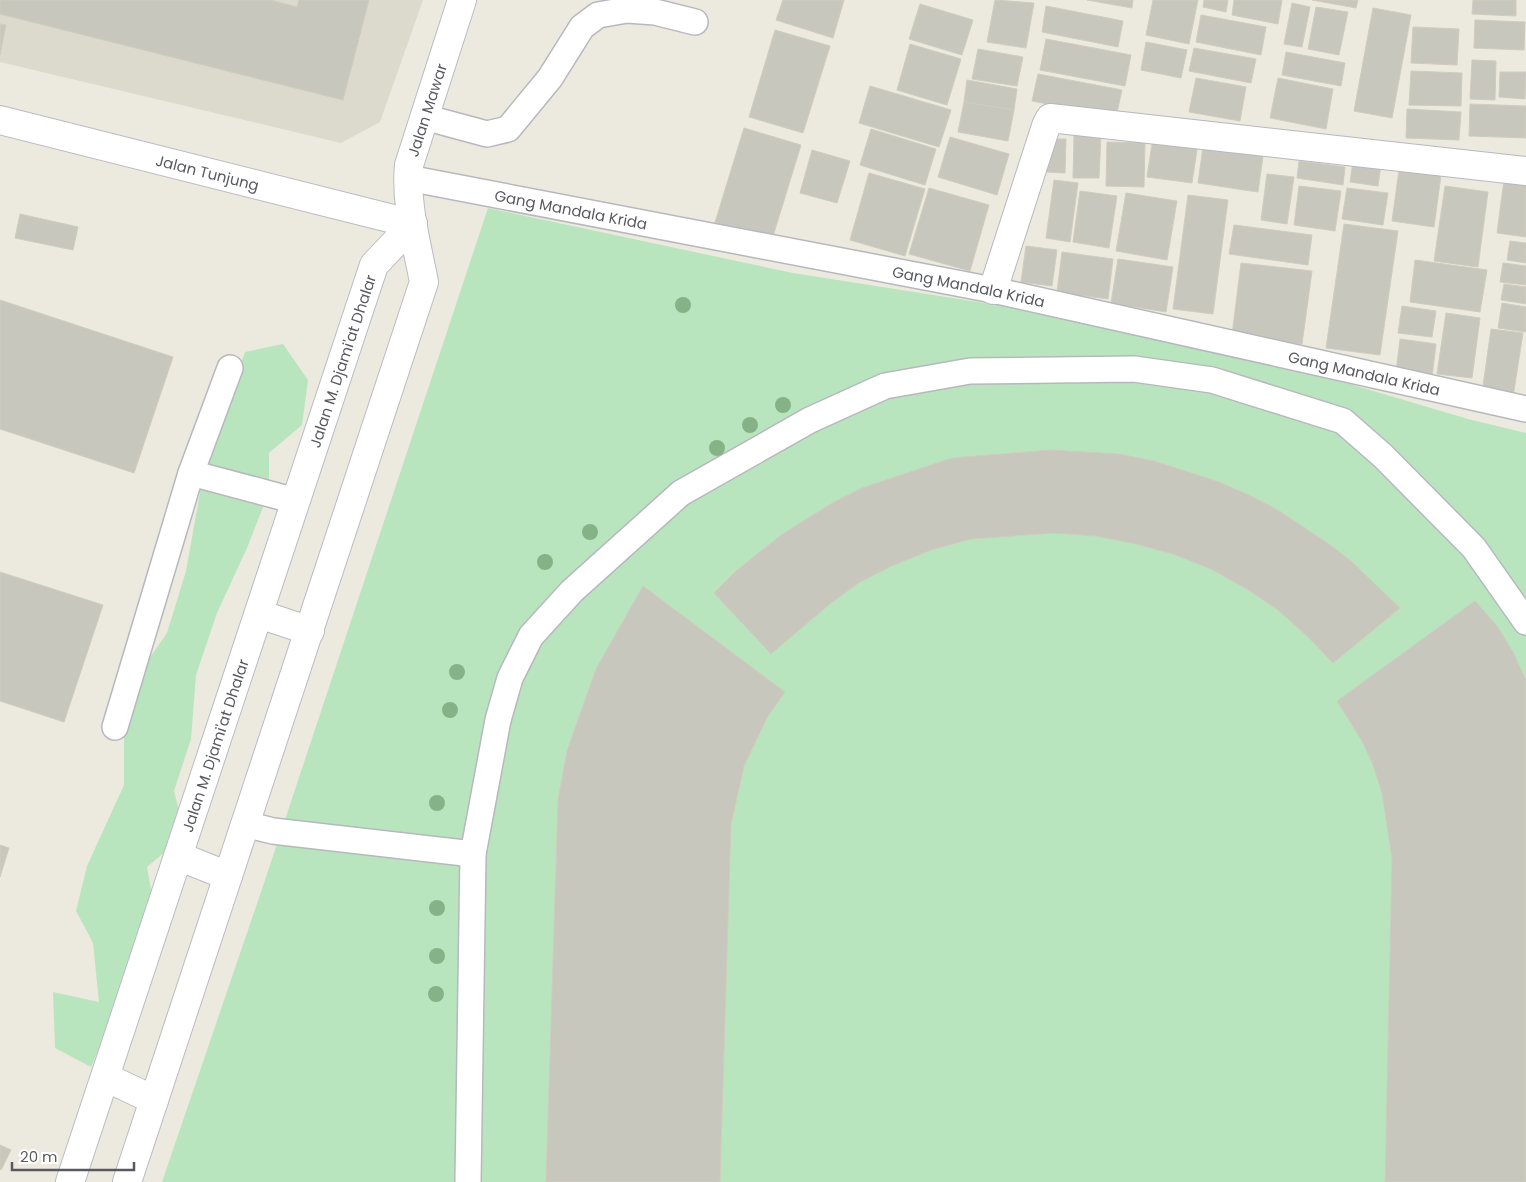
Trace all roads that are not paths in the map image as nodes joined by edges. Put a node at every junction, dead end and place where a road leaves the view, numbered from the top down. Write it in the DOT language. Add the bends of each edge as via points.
graph roads {
  1 [pos="462,0"];
  2 [pos="695,22"];
  3 [pos="424,117"];
  4 [pos="0,120"];
  5 [pos="1526,171"];
  6 [pos="408,178"];
  7 [pos="414,224"];
  8 [pos="993,290"];
  9 [pos="230,368"];
  10 [pos="1526,409"];
  11 [pos="191,474"];
  12 [pos="296,501"];
  13 [pos="259,614"];
  14 [pos="1526,622"];
  15 [pos="310,631"];
  16 [pos="115,727"];
  17 [pos="245,824"];
  18 [pos="473,854"];
  19 [pos="178,856"];
  20 [pos="228,876"];
  21 [pos="105,1077"];
  22 [pos="154,1100"];
  23 [pos="70,1182"];
  24 [pos="127,1182"];
  25 [pos="468,1182"];
  1 -- 3 [label="street, Jalan Mawar"];
  2 -- 3 [label="lane" via="636,10 598,15 582,27 550,78 508,129 487,134"];
  3 -- 6 [label="street, Jalan Mawar" via="412,152"];
  4 -- 7 [label="street, Jalan Tunjung"];
  5 -- 8 [label="street" via="1050,118"];
  6 -- 7 [label="street, Jalan Mawar"];
  6 -- 8 [label="lane, Gang Mandala Krida"];
  7 -- 12 [label="street, Jalan M. Djami'at Dhalar" via="374,265"];
  7 -- 15 [label="street" via="424,282"];
  8 -- 10 [label="lane, Gang Mandala Krida"];
  9 -- 11 [label="lane"];
  11 -- 12 [label="lane"];
  11 -- 16 [label="lane"];
  12 -- 13 [label="street, Jalan M. Djami'at Dhalar"];
  13 -- 15 [label="street"];
  13 -- 19 [label="street, Jalan M. Djami'at Dhalar"];
  14 -- 18 [label="lane" via="1474,548 1383,456 1343,421 1212,380 1134,369 970,372 885,386 810,420 681,493 572,591 531,636 510,678 498,720"];
  15 -- 17 [label="street"];
  17 -- 18 [label="lane" via="273,831"];
  17 -- 20 [label="street"];
  18 -- 25 [label="lane"];
  19 -- 20 [label="street"];
  19 -- 21 [label="street, Jalan M. Djami'at Dhalar"];
  20 -- 22 [label="street"];
  21 -- 22 [label="street"];
  21 -- 23 [label="street, Jalan M. Djami'at Dhalar"];
  22 -- 24 [label="street"];
}
